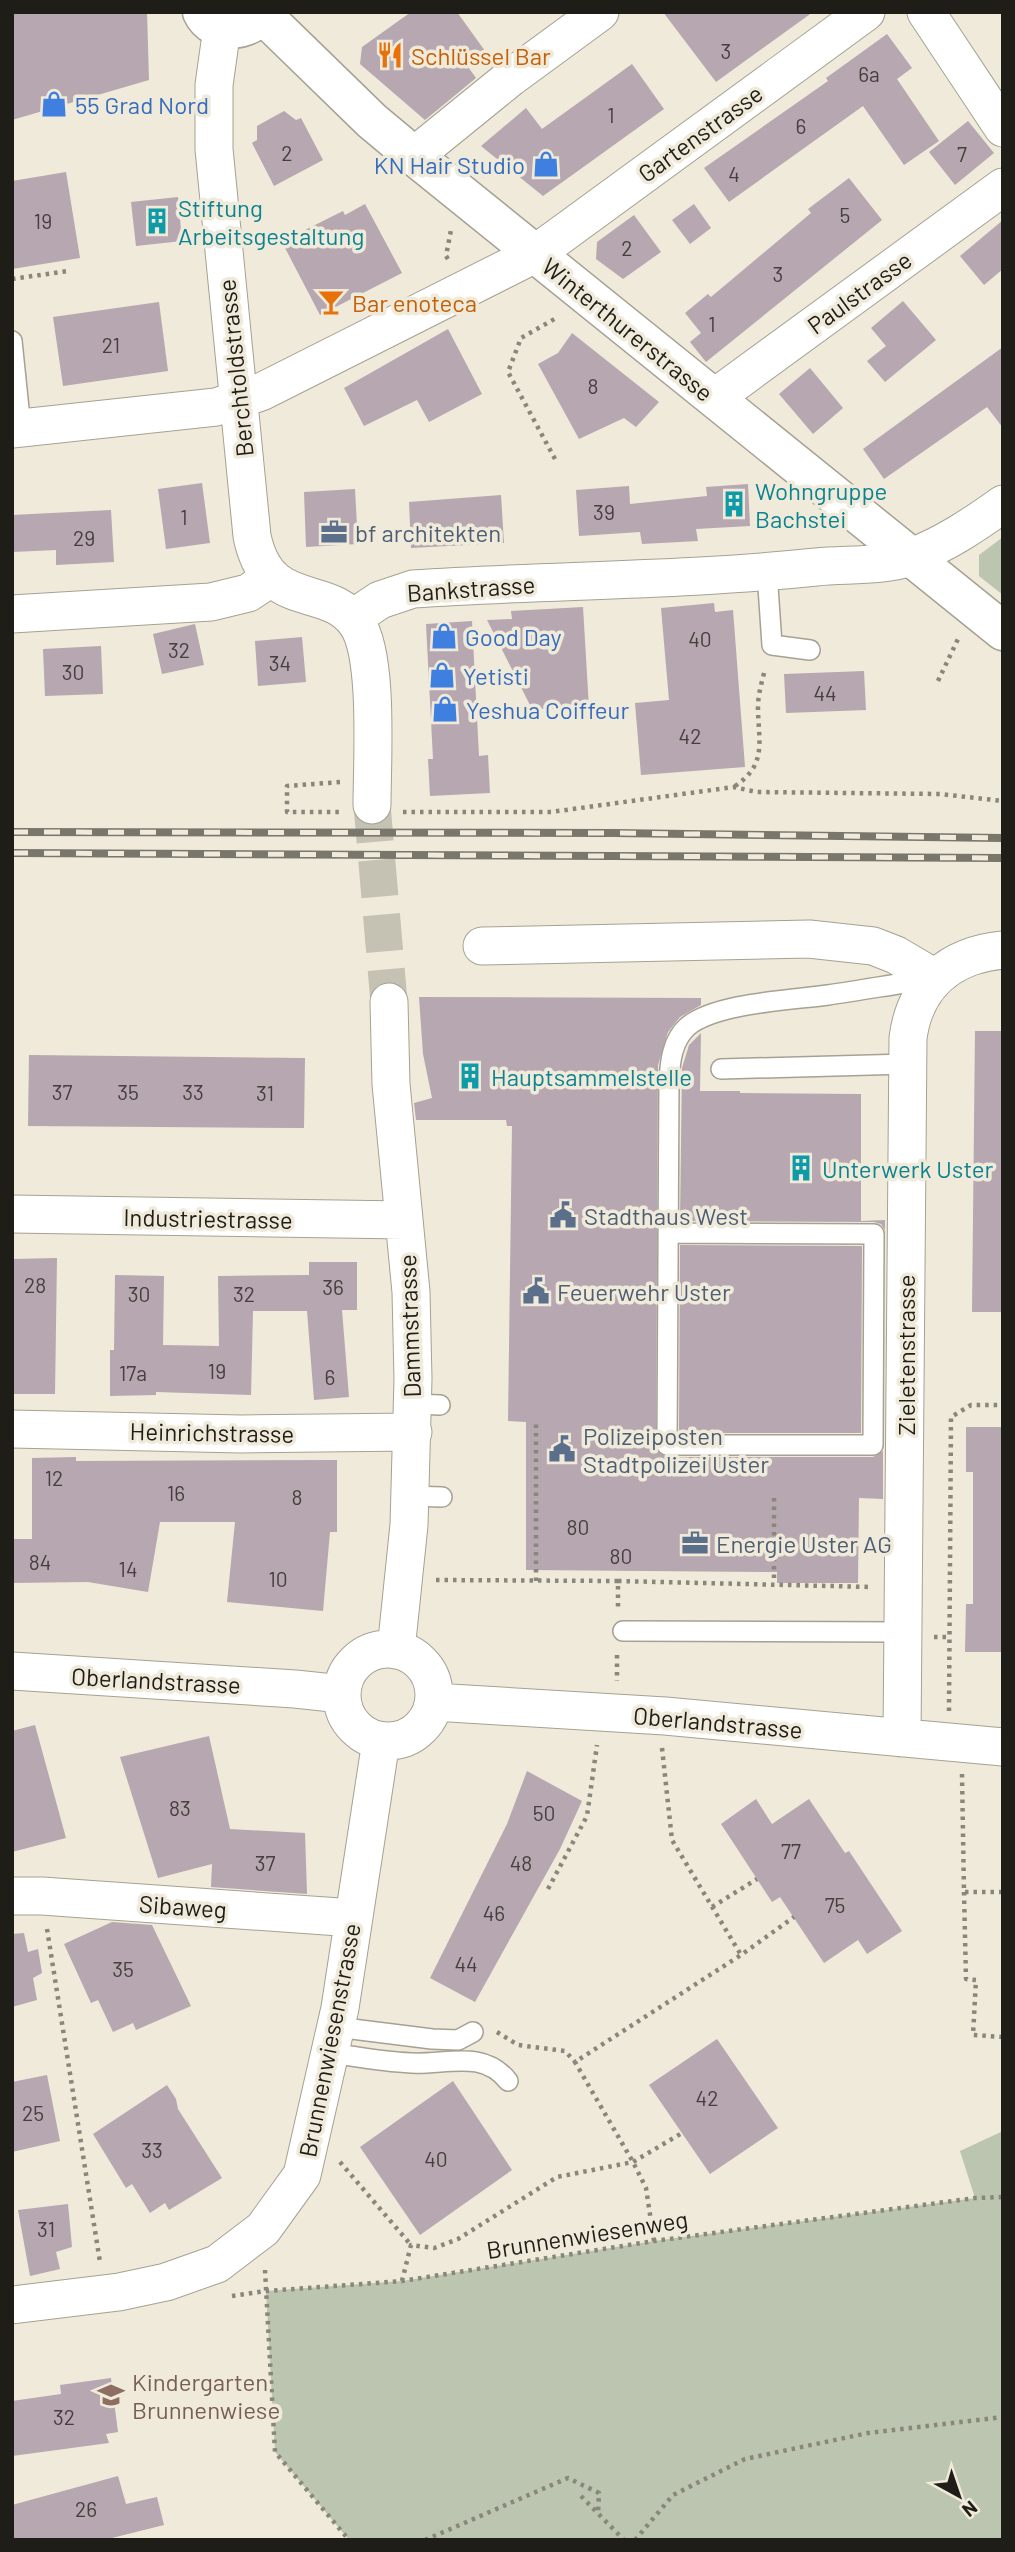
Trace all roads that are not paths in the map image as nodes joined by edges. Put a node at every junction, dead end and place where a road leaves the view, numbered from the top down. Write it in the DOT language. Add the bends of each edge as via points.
graph roads {
  1 [pos="600,12"];
  2 [pos="866,12"];
  3 [pos="926,12"];
  4 [pos="264,14"];
  5 [pos="212,20"];
  6 [pos="1003,128"];
  7 [pos="414,156"];
  8 [pos="1003,187"];
  9 [pos="534,254"];
  10 [pos="12,341"];
  11 [pos="714,398"];
  12 [pos="238,400"];
  13 [pos="17,428"];
  14 [pos="1003,504"];
  15 [pos="912,557"];
  16 [pos="767,572"];
  17 [pos="272,577"];
  18 [pos="12,614"];
  19 [pos="352,618"];
  20 [pos="1003,631"];
  21 [pos="810,650"];
  22 [pos="368,803"];
  23 [pos="482,946"];
  24 [pos="1003,950"];
  25 [pos="934,978"];
  26 [pos="389,1002"];
  27 [pos="907,1064"];
  28 [pos="721,1069"];
  29 [pos="12,1214"];
  30 [pos="404,1220"];
  31 [pos="668,1233"];
  32 [pos="422,1413"];
  33 [pos="12,1429"];
  34 [pos="619,1631"];
  35 [pos="903,1632"];
  36 [pos="396,1650"];
  37 [pos="12,1671"];
  38 [pos="342,1694"];
  39 [pos="434,1702"];
  40 [pos="902,1738"];
  41 [pos="381,1741"];
  42 [pos="1003,1747"];
  43 [pos="27,1896"];
  44 [pos="354,1918"];
  45 [pos="482,2030"];
  46 [pos="333,2040"];
  47 [pos="508,2081"];
  48 [pos="12,2305"];
  1 -- 7 [label="street"];
  2 -- 9 [label="street, Gartenstrasse"];
  3 -- 6 [label="street"];
  4 -- 5 [label="main road" via="235,30"];
  4 -- 7 [label="main road, Winterthurerstrasse"];
  5 -- 12 [label="street, Berchtoldstrasse" via="214,149"];
  7 -- 9 [label="main road, Winterthurerstrasse"];
  8 -- 11 [label="street, Paulstrasse"];
  9 -- 11 [label="main road, Winterthurerstrasse"];
  9 -- 12 [label="street, Gartenstrasse"];
  10 -- 13 [label="lane"];
  11 -- 15 [label="main road, Winterthurerstrasse"];
  12 -- 13 [label="street, Gartenstrasse" via="216,407"];
  12 -- 17 [label="street, Berchtoldstrasse" via="252,536 260,562"];
  14 -- 15 [label="street, Bankstrasse"];
  15 -- 16 [label="street, Bankstrasse"];
  15 -- 20 [label="main road, Winterthurerstrasse"];
  16 -- 19 [label="street, Bankstrasse" via="413,589 380,600"];
  16 -- 21 [label="lane" via="772,645"];
  17 -- 18 [label="street" via="248,593 211,602"];
  17 -- 19 [label="street" via="286,589 335,606"];
  19 -- 22 [label="street" via="371,662"];
  23 -- 25 [label="street" via="843,941 885,950"];
  24 -- 25 [label="street, Zieletenstrasse" via="970,957"];
  25 -- 27 [label="street, Zieletenstrasse" via="914,1012"];
  25 -- 31 [label="lane" via="733,1008 701,1017 686,1028 670,1064"];
  26 -- 30 [label="street, Dammstrasse" via="391,1084"];
  27 -- 28 [label="lane"];
  27 -- 35 [label="street, Zieletenstrasse"];
  29 -- 30 [label="street, Industriestrasse"];
  30 -- 32 [label="street, Dammstrasse"];
  31 -- 31 [label="lane" via="667,1445 873,1445 874,1234"];
  32 -- 33 [label="street, Heinrichstrasse" via="240,1434"];
  32 -- 36 [label="street, Dammstrasse" via="426,1497 404,1580"];
  34 -- 35 [label="lane"];
  35 -- 40 [label="street, Zieletenstrasse"];
  36 -- 38 [label="street" via="379,1650 361,1658 347,1673"];
  36 -- 39 [label="street" via="425,1667 433,1683"];
  37 -- 38 [label="street, Oberlandstrasse"];
  38 -- 41 [label="street" via="352,1725"];
  39 -- 40 [label="street, Oberlandstrasse" via="665,1716"];
  39 -- 41 [label="street" via="427,1721 415,1732 396,1741"];
  40 -- 42 [label="street, Oberlandstrasse"];
  41 -- 44 [label="street, Brunnenwiesenstrasse"];
  43 -- 44 [label="street, Sibaweg"];
  44 -- 46 [label="street, Brunnenwiesenstrasse"];
  45 -- 46 [label="lane" via="458,2040"];
  46 -- 47 [label="lane" via="414,2064 492,2065"];
  46 -- 48 [label="street, Brunnenwiesenstrasse" via="302,2175 263,2230 217,2264 166,2282"];
}
